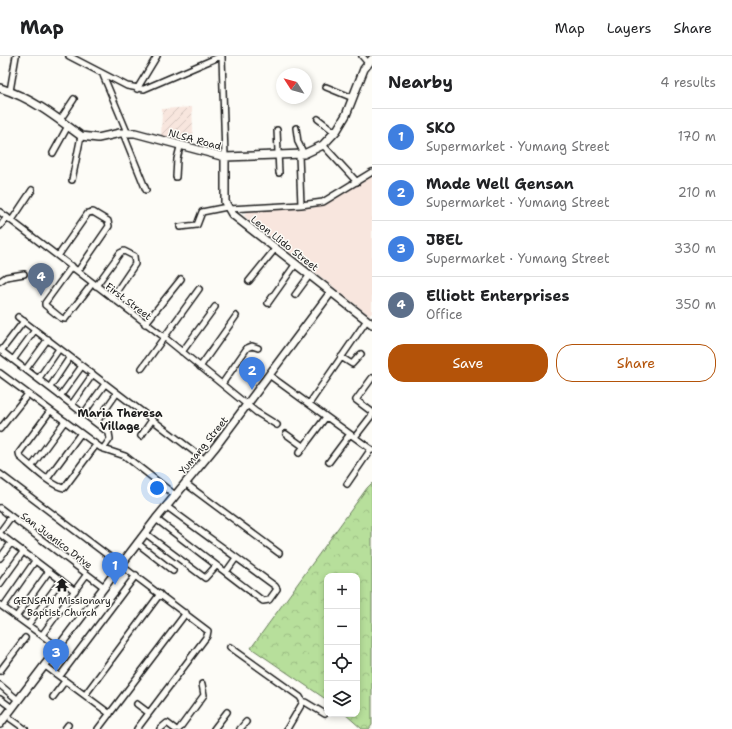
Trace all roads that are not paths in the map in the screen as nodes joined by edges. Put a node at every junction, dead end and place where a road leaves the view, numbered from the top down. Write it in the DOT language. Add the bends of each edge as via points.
graph roads {
  1 [pos="16,56"];
  2 [pos="69,56"];
  3 [pos="157,56"];
  4 [pos="221,56"];
  5 [pos="362,56"];
  6 [pos="370,61"];
  7 [pos="102,75"];
  8 [pos="326,87"];
  9 [pos="0,88"];
  10 [pos="137,89"];
  11 [pos="10,91"];
  12 [pos="353,98"];
  13 [pos="74,99"];
  14 [pos="318,119"];
  15 [pos="60,120"];
  16 [pos="68,126"];
  17 [pos="296,128"];
  18 [pos="278,130"];
  19 [pos="125,132"];
  20 [pos="335,132"];
  21 [pos="81,136"];
  22 [pos="323,145"];
  23 [pos="180,146"];
  24 [pos="53,153"];
  25 [pos="302,155"];
  26 [pos="279,156"];
  27 [pos="225,157"];
  28 [pos="279,172"];
  29 [pos="372,172"];
  30 [pos="176,177"];
  31 [pos="72,180"];
  32 [pos="357,182"];
  33 [pos="32,190"];
  34 [pos="146,190"];
  35 [pos="301,206"];
  36 [pos="228,208"];
  37 [pos="0,212"];
  38 [pos="7,217"];
  39 [pos="12,220"];
  40 [pos="0,226"];
  41 [pos="180,227"];
  42 [pos="274,249"];
  43 [pos="58,256"];
  44 [pos="295,265"];
  45 [pos="72,266"];
  46 [pos="78,271"];
  47 [pos="24,274"];
  48 [pos="309,276"];
  49 [pos="181,279"];
  50 [pos="0,281"];
  51 [pos="249,281"];
  52 [pos="94,285"];
  53 [pos="199,289"];
  54 [pos="331,292"];
  55 [pos="295,295"];
  56 [pos="112,298"];
  57 [pos="268,302"];
  58 [pos="214,306"];
  59 [pos="236,316"];
  60 [pos="18,317"];
  61 [pos="369,320"];
  62 [pos="24,321"];
  63 [pos="145,324"];
  64 [pos="35,330"];
  65 [pos="164,338"];
  66 [pos="48,339"];
  67 [pos="59,348"];
  68 [pos="258,348"];
  69 [pos="1,350"];
  70 [pos="182,352"];
  71 [pos="361,354"];
  72 [pos="70,357"];
  73 [pos="341,357"];
  74 [pos="14,360"];
  75 [pos="82,366"];
  76 [pos="200,367"];
  77 [pos="142,368"];
  78 [pos="26,369"];
  79 [pos="0,373"];
  80 [pos="93,374"];
  81 [pos="269,375"];
  82 [pos="39,378"];
  83 [pos="372,378"];
  84 [pos="105,384"];
  85 [pos="222,384"];
  86 [pos="50,387"];
  87 [pos="117,393"];
  88 [pos="28,394"];
  89 [pos="61,396"];
  90 [pos="72,404"];
  91 [pos="248,404"];
  92 [pos="309,404"];
  93 [pos="50,411"];
  94 [pos="84,413"];
  95 [pos="372,413"];
  96 [pos="326,417"];
  97 [pos="152,420"];
  98 [pos="66,421"];
  99 [pos="96,423"];
  100 [pos="276,425"];
  101 [pos="0,429"];
  102 [pos="81,433"];
  103 [pos="286,434"];
  104 [pos="141,436"];
  105 [pos="352,436"];
  106 [pos="96,445"];
  107 [pos="304,447"];
  108 [pos="103,449"];
  109 [pos="372,450"];
  110 [pos="299,454"];
  111 [pos="205,460"];
  112 [pos="329,462"];
  113 [pos="32,466"];
  114 [pos="0,474"];
  115 [pos="47,478"];
  116 [pos="185,483"];
  117 [pos="347,484"];
  118 [pos="175,495"];
  119 [pos="166,506"];
  120 [pos="0,508"];
  121 [pos="11,517"];
  122 [pos="156,519"];
  123 [pos="0,533"];
  124 [pos="145,533"];
  125 [pos="11,543"];
  126 [pos="137,544"];
  127 [pos="23,552"];
  128 [pos="279,553"];
  129 [pos="0,558"];
  130 [pos="236,558"];
  131 [pos="35,561"];
  132 [pos="121,564"];
  133 [pos="216,566"];
  134 [pos="49,571"];
  135 [pos="173,571"];
  136 [pos="226,572"];
  137 [pos="87,574"];
  138 [pos="136,575"];
  139 [pos="61,580"];
  140 [pos="0,584"];
  141 [pos="104,587"];
  142 [pos="75,591"];
  143 [pos="160,594"];
  144 [pos="1,606"];
  145 [pos="186,613"];
  146 [pos="16,617"];
  147 [pos="28,625"];
  148 [pos="42,635"];
  149 [pos="25,638"];
  150 [pos="58,647"];
  151 [pos="230,647"];
  152 [pos="44,665"];
  153 [pos="0,671"];
  154 [pos="60,676"];
  155 [pos="66,680"];
  156 [pos="202,684"];
  157 [pos="0,686"];
  158 [pos="85,695"];
  159 [pos="53,697"];
  160 [pos="0,699"];
  161 [pos="18,700"];
  162 [pos="303,702"];
  163 [pos="137,704"];
  164 [pos="12,708"];
  165 [pos="227,712"];
  166 [pos="149,713"];
  167 [pos="324,713"];
  168 [pos="110,714"];
  169 [pos="11,719"];
  170 [pos="246,722"];
  171 [pos="0,724"];
  172 [pos="25,729"];
  173 [pos="98,729"];
  174 [pos="137,729"];
  175 [pos="160,729"];
  176 [pos="176,729"];
  177 [pos="179,729"];
  178 [pos="214,729"];
  179 [pos="240,729"];
  180 [pos="287,729"];
  1 -- 11 [label="street"];
  2 -- 7 [label="street"];
  3 -- 10 [label="street"];
  4 -- 10 [label="street" via="149,88"];
  4 -- 27 [label="street"];
  5 -- 6 [label="street"];
  6 -- 12 [label="main road, NLSA Road"];
  7 -- 10 [label="street"];
  7 -- 19 [label="street"];
  8 -- 12 [label="street"];
  9 -- 11 [label="main road"];
  11 -- 15 [label="main road"];
  12 -- 20 [label="main road, NLSA Road"];
  13 -- 15 [label="street"];
  14 -- 20 [label="street"];
  15 -- 16 [label="main road"];
  16 -- 21 [label="main road"];
  16 -- 24 [label="street"];
  17 -- 25 [label="street"];
  18 -- 26 [label="street"];
  19 -- 21 [label="main road, NLSA Road" via="98,138"];
  19 -- 23 [label="main road, NLSA Road"];
  19 -- 34 [label="street"];
  20 -- 22 [label="main road, NLSA Road"];
  21 -- 31 [label="street"];
  22 -- 25 [label="main road, NLSA Road"];
  22 -- 32 [label="street"];
  23 -- 27 [label="main road, NLSA Road"];
  23 -- 30 [label="street" via="176,159"];
  25 -- 26 [label="main road, NLSA Road"];
  25 -- 35 [label="street"];
  26 -- 27 [label="main road, NLSA Road"];
  26 -- 28 [label="street"];
  27 -- 36 [label="main road" via="225,202"];
  29 -- 32 [label="street"];
  32 -- 35 [label="street" via="325,201"];
  33 -- 39 [label="street"];
  35 -- 36 [label="street"];
  36 -- 41 [label="street" via="202,212 197,225"];
  36 -- 42 [label="main road, Leon Llido Street"];
  37 -- 38 [label="street, First Street"];
  38 -- 39 [label="street, First Street"];
  38 -- 40 [label="street"];
  39 -- 43 [label="street, First Street"];
  42 -- 44 [label="main road, Leon Llido Street"];
  42 -- 51 [label="street"];
  43 -- 45 [label="street, First Street"];
  43 -- 46 [label="street" via="88,212 93,212 108,221 109,226"];
  44 -- 48 [label="main road, Leon Llido Street"];
  44 -- 57 [label="street"];
  45 -- 46 [label="street, First Street"];
  45 -- 52 [label="street" via="45,303 47,309 65,320"];
  46 -- 52 [label="street, First Street"];
  47 -- 50 [label="street" via="6,277"];
  48 -- 54 [label="main road, Leon Llido Street"];
  48 -- 55 [label="street"];
  49 -- 63 [label="street"];
  52 -- 56 [label="street, First Street"];
  52 -- 56 [label="street" via="124,250 134,256 135,264"];
  53 -- 65 [label="street"];
  54 -- 61 [label="main road, Leon Llido Street"];
  54 -- 81 [label="main road, Yumang Street"];
  56 -- 63 [label="street, First Street"];
  58 -- 70 [label="street"];
  59 -- 76 [label="street"];
  60 -- 62 [label="street"];
  61 -- 73 [label="street"];
  62 -- 64 [label="street"];
  62 -- 69 [label="street"];
  63 -- 65 [label="street, First Street"];
  64 -- 66 [label="street"];
  64 -- 74 [label="street"];
  65 -- 70 [label="street, First Street"];
  65 -- 77 [label="street"];
  66 -- 67 [label="street"];
  66 -- 78 [label="street"];
  67 -- 72 [label="street"];
  67 -- 82 [label="street"];
  68 -- 85 [label="street" via="247,348"];
  69 -- 74 [label="street"];
  70 -- 76 [label="street, First Street"];
  71 -- 73 [label="street" via="352,364"];
  72 -- 75 [label="street"];
  72 -- 86 [label="street"];
  73 -- 92 [label="street"];
  74 -- 78 [label="street"];
  75 -- 80 [label="street"];
  75 -- 89 [label="street"];
  76 -- 85 [label="street, First Street"];
  78 -- 82 [label="street"];
  79 -- 88 [label="street"];
  80 -- 84 [label="street"];
  80 -- 90 [label="street"];
  81 -- 91 [label="main road, Yumang Street"];
  81 -- 92 [label="street"];
  82 -- 86 [label="street"];
  83 -- 95 [label="street" via="356,400"];
  84 -- 87 [label="street"];
  84 -- 94 [label="street"];
  85 -- 91 [label="street, First Street"];
  86 -- 89 [label="street"];
  87 -- 97 [label="street"];
  87 -- 99 [label="street"];
  88 -- 93 [label="street"];
  88 -- 101 [label="street"];
  89 -- 90 [label="street"];
  90 -- 94 [label="street"];
  91 -- 100 [label="street, First Street"];
  91 -- 111 [label="main road, Yumang Street"];
  92 -- 96 [label="street"];
  93 -- 98 [label="street"];
  93 -- 113 [label="street" via="19,453 20,457"];
  94 -- 99 [label="street"];
  95 -- 105 [label="street"];
  96 -- 105 [label="street"];
  96 -- 107 [label="street"];
  97 -- 104 [label="street"];
  97 -- 111 [label="street"];
  98 -- 102 [label="street"];
  98 -- 113 [label="street"];
  99 -- 108 [label="street" via="111,437"];
  102 -- 106 [label="street"];
  102 -- 115 [label="street"];
  103 -- 107 [label="street"];
  105 -- 109 [label="street"];
  105 -- 112 [label="street"];
  106 -- 108 [label="street"];
  106 -- 115 [label="street" via="64,488"];
  107 -- 110 [label="street"];
  108 -- 118 [label="street" via="125,456"];
  109 -- 117 [label="street"];
  111 -- 116 [label="main road, Yumang Street"];
  113 -- 115 [label="street"];
  114 -- 132 [label="street"];
  116 -- 118 [label="main road, Yumang Street"];
  116 -- 128 [label="street"];
  118 -- 119 [label="main road, Yumang Street"];
  119 -- 122 [label="main road, Yumang Street"];
  119 -- 130 [label="street"];
  120 -- 121 [label="street, San Juanico Drive"];
  121 -- 123 [label="street"];
  121 -- 137 [label="street, San Juanico Drive"];
  122 -- 124 [label="main road, Yumang Street"];
  122 -- 133 [label="street"];
  123 -- 125 [label="street"];
  124 -- 126 [label="main road, Yumang Street"];
  124 -- 133 [label="street" via="205,578"];
  125 -- 127 [label="street"];
  125 -- 129 [label="street"];
  126 -- 132 [label="main road, Yumang Street"];
  126 -- 135 [label="street"];
  127 -- 131 [label="street"];
  127 -- 140 [label="street"];
  130 -- 136 [label="street"];
  130 -- 136 [label="street" via="277,588 276,592 269,600 262,601"];
  131 -- 134 [label="street"];
  131 -- 144 [label="street"];
  132 -- 138 [label="street"];
  132 -- 141 [label="main road, Yumang Street"];
  133 -- 136 [label="street"];
  134 -- 139 [label="street"];
  134 -- 146 [label="street"];
  137 -- 141 [label="street, San Juanico Drive"];
  137 -- 142 [label="street"];
  138 -- 143 [label="street"];
  138 -- 154 [label="street"];
  139 -- 142 [label="street"];
  139 -- 147 [label="street"];
  141 -- 150 [label="main road, Yumang Street"];
  142 -- 148 [label="street"];
  143 -- 145 [label="street"];
  143 -- 158 [label="street"];
  144 -- 146 [label="street"];
  145 -- 166 [label="street" via="205,627 208,634"];
  145 -- 168 [label="street"];
  146 -- 147 [label="street"];
  147 -- 148 [label="street"];
  148 -- 150 [label="street"];
  149 -- 153 [label="street"];
  150 -- 152 [label="main road, Yumang Street"];
  151 -- 162 [label="street" via="300,696"];
  152 -- 154 [label="street"];
  152 -- 161 [label="main road, Yumang Street"];
  154 -- 155 [label="street"];
  155 -- 158 [label="street"];
  155 -- 159 [label="street"];
  156 -- 177 [label="street" via="205,691 203,697"];
  157 -- 161 [label="street"];
  158 -- 168 [label="street"];
  160 -- 164 [label="street"];
  161 -- 164 [label="main road, Yumang Street"];
  162 -- 167 [label="street"];
  162 -- 180 [label="street"];
  163 -- 166 [label="street"];
  164 -- 171 [label="main road, Yumang Street"];
  165 -- 178 [label="street"];
  166 -- 174 [label="street"];
  168 -- 173 [label="street"];
  169 -- 172 [label="street"];
  170 -- 179 [label="street"];
  175 -- 176 [label="street" via="167,723"];
}
